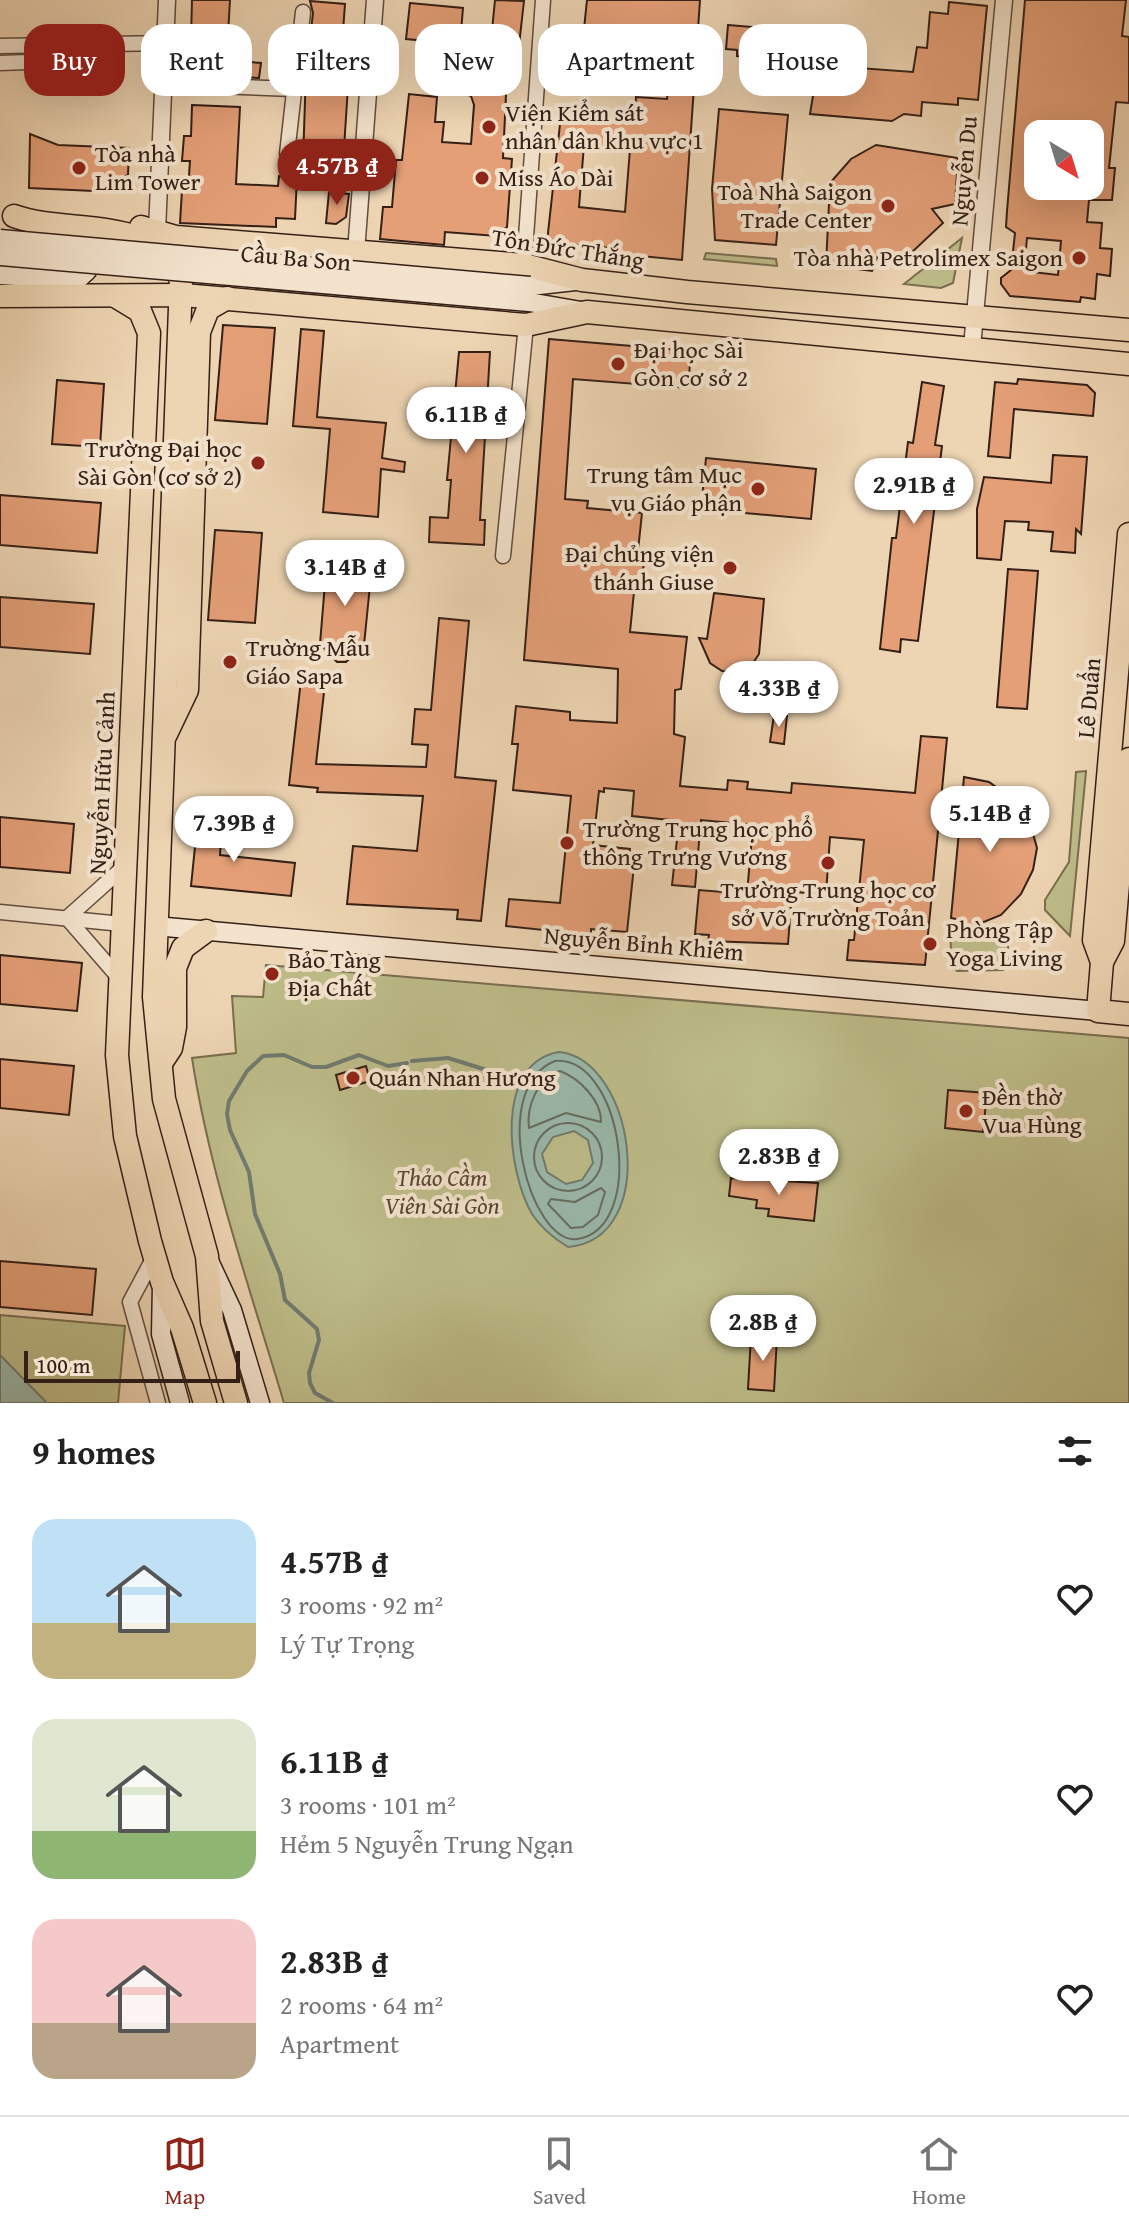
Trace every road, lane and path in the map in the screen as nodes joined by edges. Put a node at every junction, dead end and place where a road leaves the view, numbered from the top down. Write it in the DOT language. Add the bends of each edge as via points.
graph roads {
  1 [pos="167,0"];
  2 [pos="375,0"];
  3 [pos="543,0"];
  4 [pos="1004,0"];
  5 [pos="303,12"];
  6 [pos="166,24"];
  7 [pos="301,24"];
  8 [pos="0,46"];
  9 [pos="24,46"];
  10 [pos="24,62"];
  11 [pos="0,63"];
  12 [pos="163,96"];
  13 [pos="292,96"];
  14 [pos="287,154"];
  15 [pos="7,216"];
  16 [pos="82,229"];
  17 [pos="157,231"];
  18 [pos="0,239"];
  19 [pos="356,252"];
  20 [pos="0,256"];
  21 [pos="0,275"];
  22 [pos="528,284"];
  23 [pos="183,295"];
  24 [pos="0,296"];
  25 [pos="117,297"];
  26 [pos="227,298"];
  27 [pos="895,311"];
  28 [pos="587,312"];
  29 [pos="975,316"];
  30 [pos="526,325"];
  31 [pos="1129,330"];
  32 [pos="894,340"];
  33 [pos="972,347"];
  34 [pos="1129,364"];
  35 [pos="192,483"];
  36 [pos="173,530"];
  37 [pos="1129,534"];
  38 [pos="503,556"];
  39 [pos="1123,672"];
  40 [pos="164,738"];
  41 [pos="1129,759"];
  42 [pos="125,866"];
  43 [pos="0,912"];
  44 [pos="67,918"];
  45 [pos="122,924"];
  46 [pos="155,926"];
  47 [pos="206,931"];
  48 [pos="1102,962"];
  49 [pos="120,979"];
  50 [pos="164,997"];
  51 [pos="1098,1011"];
  52 [pos="1129,1014"];
  53 [pos="207,1256"];
  54 [pos="154,1257"];
  55 [pos="162,1282"];
  56 [pos="158,1403"];
  57 [pos="180,1403"];
  58 [pos="205,1403"];
  59 [pos="236,1403"];
  60 [pos="260,1403"];
  1 -- 6 [label="street"];
  2 -- 19 [label="street"];
  3 -- 22 [label="street"];
  4 -- 29 [label="street, Nguyễn Du"];
  5 -- 7 [label="street"];
  8 -- 9 [label="street"];
  10 -- 11 [label="street"];
  12 -- 17 [label="street"];
  13 -- 14 [label="street"];
  15 -- 16 [label="main road"];
  15 -- 17 [label="main road, Tôn Đức Thắng"];
  16 -- 21 [label="main road" via="91,240 89,267 81,278 69,282"];
  16 -- 23 [label="main road" via="129,234 155,244 173,260"];
  17 -- 19 [label="main road, Tôn Đức Thắng"];
  18 -- 22 [label="main road, Cầu Ba Son, bridge"];
  19 -- 22 [label="main road, Tôn Đức Thắng"];
  20 -- 22 [label="main road, Cầu Ba Son, bridge"];
  22 -- 27 [label="main road, Tôn Đức Thắng" via="582,280"];
  22 -- 28 [label="main road, Cầu Ba Son"];
  23 -- 25 [label="main road"];
  23 -- 26 [label="main road"];
  23 -- 36 [label="main road"];
  24 -- 25 [label="main road"];
  25 -- 42 [label="main road, Nguyễn Hữu Cảnh" via="140,311 149,333"];
  26 -- 30 [label="main road"];
  26 -- 35 [label="main road" via="208,309 199,332"];
  27 -- 29 [label="main road, Tôn Đức Thắng"];
  27 -- 32 [label="main road"];
  28 -- 30 [label="main road"];
  28 -- 32 [label="main road"];
  29 -- 31 [label="main road, Tôn Đức Thắng"];
  29 -- 33 [label="street, Nguyễn Du"];
  30 -- 38 [label="street"];
  32 -- 33 [label="main road"];
  33 -- 34 [label="main road"];
  35 -- 36 [label="main road"];
  35 -- 40 [label="main road" via="196,506 187,690"];
  36 -- 40 [label="main road"];
  37 -- 39 [label="main road, Lê Duẩn"];
  39 -- 48 [label="main road, Lê Duẩn" via="1094,940"];
  40 -- 46 [label="main road"];
  41 -- 48 [label="main road, Lê Duẩn" via="1113,941"];
  42 -- 44 [label="street"];
  42 -- 45 [label="main road, Nguyễn Hữu Cảnh"];
  43 -- 44 [label="street"];
  44 -- 45 [label="street"];
  44 -- 49 [label="street"];
  45 -- 46 [label="main road"];
  45 -- 49 [label="main road, Nguyễn Hữu Cảnh"];
  46 -- 47 [label="main road, Nguyễn Bỉnh Khiêm"];
  46 -- 50 [label="main road"];
  47 -- 50 [label="main road" via="183,948"];
  47 -- 51 [label="main road, Nguyễn Bỉnh Khiêm"];
  48 -- 51 [label="main road, Lê Duẩn"];
  49 -- 54 [label="main road, Nguyễn Hữu Cảnh" via="125,1136"];
  50 -- 53 [label="main road" via="175,1027 171,1048 160,1064 172,1133"];
  51 -- 52 [label="main road, Nguyễn Bỉnh Khiêm"];
  53 -- 59 [label="main road" via="212,1321"];
  53 -- 60 [label="main road" via="232,1310"];
  54 -- 55 [label="main road, Nguyễn Hữu Cảnh"];
  54 -- 56 [label="street" via="130,1302"];
  55 -- 57 [label="main road, Nguyễn Hữu Cảnh" via="161,1334"];
  55 -- 58 [label="main road, Nguyễn Hữu Cảnh"];
}
